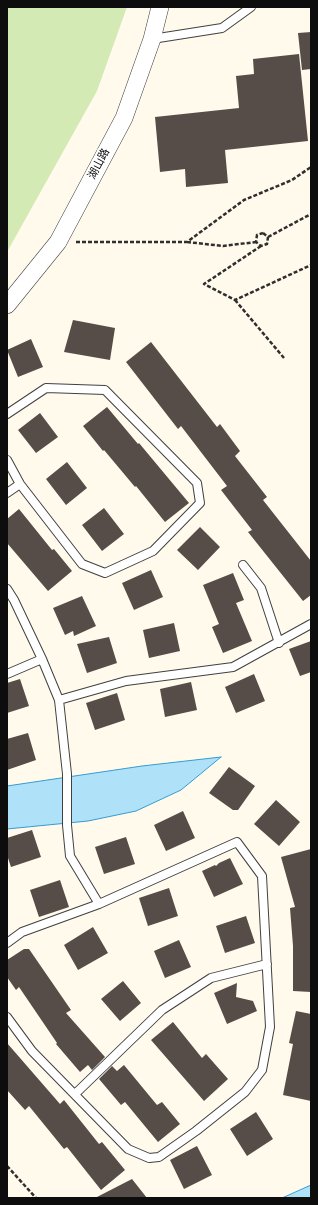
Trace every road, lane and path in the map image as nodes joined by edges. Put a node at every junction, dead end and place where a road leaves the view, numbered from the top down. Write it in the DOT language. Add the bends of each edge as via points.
graph roads {
  1 [pos="160,7"];
  2 [pos="251,7"];
  3 [pos="152,39"];
  4 [pos="311,167"];
  5 [pos="311,214"];
  6 [pos="268,237"];
  7 [pos="58,242"];
  8 [pos="187,242"];
  9 [pos="256,242"];
  10 [pos="261,246"];
  11 [pos="311,265"];
  12 [pos="235,300"];
  13 [pos="7,305"];
  14 [pos="284,358"];
  15 [pos="7,414"];
  16 [pos="7,460"];
  17 [pos="20,484"];
  18 [pos="7,493"];
  19 [pos="243,565"];
  20 [pos="7,589"];
  21 [pos="311,624"];
  22 [pos="279,643"];
  23 [pos="42,659"];
  24 [pos="7,674"];
  25 [pos="59,700"];
  26 [pos="98,904"];
  27 [pos="7,943"];
  28 [pos="267,964"];
  29 [pos="7,1017"];
  30 [pos="74,1094"];
  31 [pos="7,1166"];
  32 [pos="36,1198"];
  1 -- 3 [label="street, 湖山路"];
  2 -- 3 [label="lane" via="222,28"];
  3 -- 7 [label="street, 湖山路" via="124,118"];
  4 -- 8 [label="path" via="292,180 244,200"];
  5 -- 6 [label="path"];
  6 -- 9 [label="path" via="263,233 257,235"];
  6 -- 10 [label="path" via="267,244"];
  7 -- 8 [label="path"];
  7 -- 13 [label="street, 湖山路"];
  8 -- 9 [label="path" via="223,246"];
  9 -- 10 [label="path"];
  10 -- 12 [label="path" via="204,284"];
  11 -- 12 [label="path"];
  12 -- 14 [label="path"];
  15 -- 17 [label="lane" via="46,388 105,390 197,483 200,503 153,551 105,573 82,564"];
  16 -- 17 [label="lane"];
  17 -- 18 [label="lane"];
  19 -- 22 [label="lane" via="261,588"];
  20 -- 23 [label="lane"];
  21 -- 22 [label="lane"];
  22 -- 25 [label="lane" via="233,667 126,681"];
  23 -- 24 [label="lane"];
  23 -- 25 [label="lane"];
  25 -- 26 [label="lane" via="67,774 70,856"];
  26 -- 27 [label="lane" via="22,932"];
  26 -- 28 [label="lane" via="237,842 262,876"];
  28 -- 30 [label="lane" via="211,978 162,1010"];
  28 -- 30 [label="lane" via="270,1026 262,1070 245,1092 159,1157 149,1158 128,1149"];
  29 -- 30 [label="lane" via="32,1051"];
  31 -- 32 [label="path"];
}
